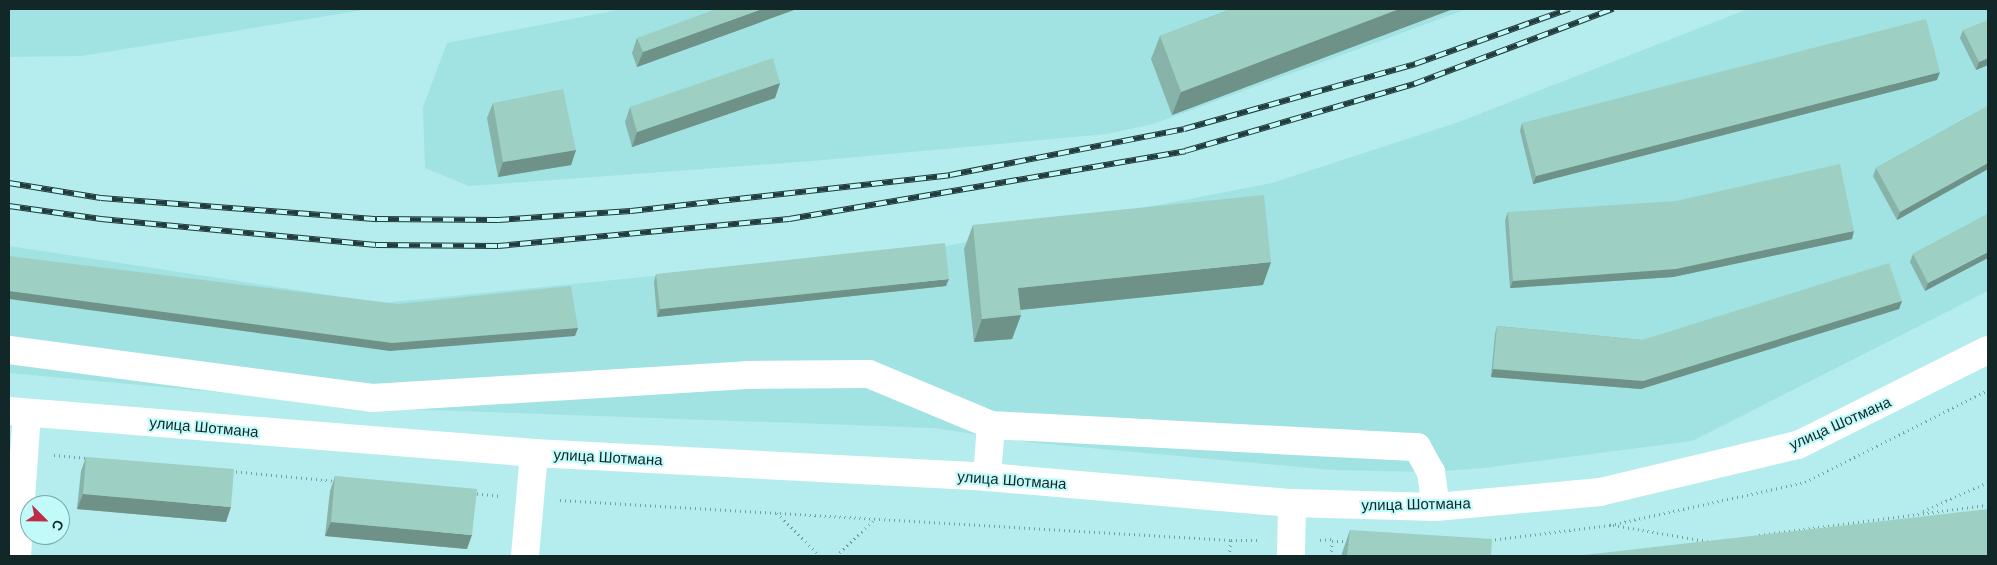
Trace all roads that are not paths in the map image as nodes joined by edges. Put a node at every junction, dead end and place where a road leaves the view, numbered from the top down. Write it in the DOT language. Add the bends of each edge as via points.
graph roads {
  1 [pos="9,350"];
  2 [pos="1988,350"];
  3 [pos="18,412"];
  4 [pos="992,425"];
  5 [pos="534,454"];
  6 [pos="987,477"];
  7 [pos="15,491"];
  8 [pos="1292,503"];
  9 [pos="1436,507"];
  10 [pos="17,556"];
  11 [pos="524,556"];
  12 [pos="1291,556"];
  1 -- 4 [label="main road" via="372,398 746,375 869,374"];
  2 -- 9 [label="main road, улица Шотмана" via="1798,445 1600,492"];
  3 -- 5 [label="main road, улица Шотмана"];
  3 -- 7 [label="main road" via="24,452"];
  4 -- 6 [label="main road"];
  4 -- 9 [label="main road" via="1416,447 1431,472"];
  5 -- 6 [label="main road, улица Шотмана"];
  5 -- 11 [label="main road"];
  6 -- 8 [label="main road, улица Шотмана"];
  7 -- 10 [label="main road"];
  8 -- 9 [label="main road, улица Шотмана"];
  8 -- 12 [label="main road"];
}
